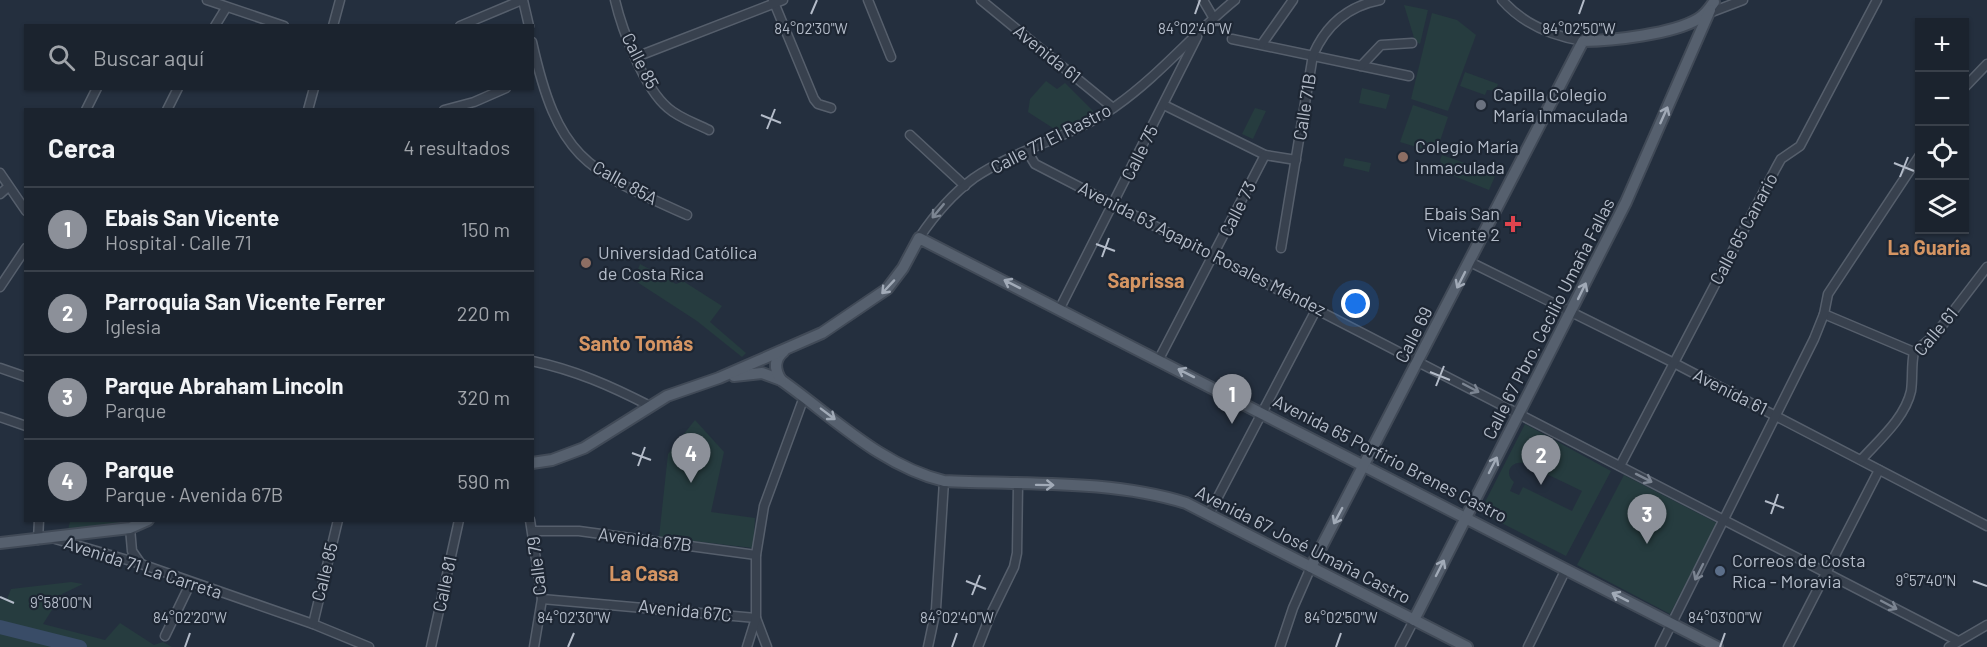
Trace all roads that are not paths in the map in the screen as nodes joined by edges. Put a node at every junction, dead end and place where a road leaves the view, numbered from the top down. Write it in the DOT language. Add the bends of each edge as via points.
graph roads {
  1 [pos="207,0"];
  2 [pos="340,0"];
  3 [pos="523,0"];
  4 [pos="615,0"];
  5 [pos="868,0"];
  6 [pos="981,0"];
  7 [pos="1203,0"];
  8 [pos="1235,0"];
  9 [pos="1293,0"];
  10 [pos="1380,0"];
  11 [pos="1502,0"];
  12 [pos="1743,0"];
  13 [pos="1877,0"];
  14 [pos="777,1"];
  15 [pos="1715,1"];
  16 [pos="226,8"];
  17 [pos="1709,13"];
  18 [pos="1213,17"];
  19 [pos="216,24"];
  20 [pos="278,24"];
  21 [pos="334,24"];
  22 [pos="465,24"];
  23 [pos="529,24"];
  24 [pos="1683,25"];
  25 [pos="1201,28"];
  26 [pos="1232,39"];
  27 [pos="1697,40"];
  28 [pos="1583,41"];
  29 [pos="1262,44"];
  30 [pos="1412,44"];
  31 [pos="1313,55"];
  32 [pos="636,57"];
  33 [pos="891,57"];
  34 [pos="534,59"];
  35 [pos="1987,64"];
  36 [pos="1361,66"];
  37 [pos="536,76"];
  38 [pos="1408,76"];
  39 [pos="1969,84"];
  40 [pos="96,90"];
  41 [pos="177,90"];
  42 [pos="313,90"];
  43 [pos="502,90"];
  44 [pos="1164,105"];
  45 [pos="87,108"];
  46 [pos="168,108"];
  47 [pos="309,108"];
  48 [pos="452,108"];
  49 [pos="831,108"];
  50 [pos="1113,108"];
  51 [pos="709,130"];
  52 [pos="910,135"];
  53 [pos="1027,152"];
  54 [pos="1265,155"];
  55 [pos="1296,160"];
  56 [pos="1915,163"];
  57 [pos="0,173"];
  58 [pos="965,186"];
  59 [pos="8,187"];
  60 [pos="0,194"];
  61 [pos="1114,204"];
  62 [pos="24,208"];
  63 [pos="687,215"];
  64 [pos="919,238"];
  65 [pos="1281,249"];
  66 [pos="24,251"];
  67 [pos="1215,255"];
  68 [pos="1470,262"];
  69 [pos="1987,267"];
  70 [pos="0,287"];
  71 [pos="1060,308"];
  72 [pos="1317,308"];
  73 [pos="1572,311"];
  74 [pos="1824,314"];
  75 [pos="787,349"];
  76 [pos="1914,352"];
  77 [pos="1159,359"];
  78 [pos="1419,361"];
  79 [pos="534,362"];
  80 [pos="1674,363"];
  81 [pos="0,368"];
  82 [pos="24,376"];
  83 [pos="719,378"];
  84 [pos="780,380"];
  85 [pos="804,397"];
  86 [pos="650,406"];
  87 [pos="1262,412"];
  88 [pos="1520,414"];
  89 [pos="1775,415"];
  90 [pos="0,417"];
  91 [pos="24,425"];
  92 [pos="1861,460"];
  93 [pos="534,463"];
  94 [pos="1366,465"];
  95 [pos="1620,466"];
  96 [pos="1880,470"];
  97 [pos="944,481"];
  98 [pos="1018,485"];
  99 [pos="1209,514"];
  100 [pos="1467,517"];
  101 [pos="1725,520"];
  102 [pos="39,522"];
  103 [pos="144,522"];
  104 [pos="338,522"];
  105 [pos="459,522"];
  106 [pos="531,522"];
  107 [pos="1987,526"];
  108 [pos="130,528"];
  109 [pos="533,531"];
  110 [pos="52,538"];
  111 [pos="38,540"];
  112 [pos="0,543"];
  113 [pos="756,555"];
  114 [pos="141,564"];
  115 [pos="1311,567"];
  116 [pos="1566,569"];
  117 [pos="1827,572"];
  118 [pos="191,582"];
  119 [pos="542,599"];
  120 [pos="756,618"];
  121 [pos="1414,620"];
  122 [pos="313,624"];
  123 [pos="1672,624"];
  124 [pos="1987,625"];
  125 [pos="165,636"];
  126 [pos="1958,641"];
  127 [pos="369,647"];
  128 [pos="431,647"];
  129 [pos="534,647"];
  130 [pos="747,647"];
  131 [pos="767,647"];
  132 [pos="928,647"];
  133 [pos="978,647"];
  134 [pos="1281,647"];
  135 [pos="1400,647"];
  136 [pos="1467,647"];
  137 [pos="1528,647"];
  138 [pos="1660,647"];
  139 [pos="1717,647"];
  140 [pos="1788,647"];
  141 [pos="1949,647"];
  1 -- 16 [label="street"];
  2 -- 21 [label="street"];
  3 -- 22 [label="street"];
  3 -- 23 [label="street"];
  4 -- 32 [label="street, Calle 85"];
  5 -- 33 [label="street"];
  6 -- 50 [label="street, Avenida 61"];
  7 -- 18 [label="street"];
  8 -- 18 [label="street, Calle 77 El Rastro"];
  9 -- 29 [label="street"];
  10 -- 31 [label="street, Calle 71B" via="1356,7 1334,22"];
  11 -- 28 [label="street" via="1536,27"];
  12 -- 17 [label="street"];
  13 -- 80 [label="street, Calle 65 Canario" via="1800,146 1781,159"];
  14 -- 32 [label="street"];
  14 -- 49 [label="street" via="814,99"];
  15 -- 17 [label="main road, Calle 67 Pbro. Cecilio Umaña Fallas"];
  15 -- 24 [label="main road" via="1704,14"];
  16 -- 19 [label="street"];
  16 -- 20 [label="street"];
  17 -- 27 [label="main road, Calle 67 Pbro. Cecilio Umaña Fallas"];
  18 -- 25 [label="street, Calle 77 El Rastro"];
  24 -- 27 [label="main road" via="1696,28"];
  24 -- 28 [label="main road" via="1631,37"];
  25 -- 44 [label="street, Calle 75"];
  25 -- 50 [label="street, Calle 77 El Rastro" via="1155,77"];
  26 -- 29 [label="street"];
  73 -- 27 [label="main road, Calle 67 Pbro. Cecilio Umaña Fallas, one-way" via="1626,202"];
  28 -- 68 [label="main road, Calle 69"];
  29 -- 31 [label="street"];
  30 -- 36 [label="street" via="1381,45"];
  31 -- 36 [label="street"];
  31 -- 55 [label="street, Calle 71B"];
  32 -- 51 [label="street, Calle 85" via="667,108"];
  34 -- 37 [label="street, Calle 85A"];
  35 -- 39 [label="street"];
  36 -- 38 [label="street"];
  37 -- 63 [label="street, Calle 85A" via="564,136 579,155 615,182"];
  40 -- 45 [label="street"];
  41 -- 46 [label="street"];
  42 -- 47 [label="street"];
  43 -- 48 [label="street"];
  44 -- 54 [label="street"];
  44 -- 61 [label="street, Calle 75"];
  50 -- 53 [label="street, Calle 77 El Rastro"];
  52 -- 58 [label="street"];
  53 -- 58 [label="street, Calle 77 El Rastro"];
  53 -- 61 [label="street, Avenida 63 Agapito Rosales Méndez" via="1035,164"];
  54 -- 55 [label="street"];
  54 -- 67 [label="street, Calle 73"];
  55 -- 65 [label="street, Calle 71B"];
  56 -- 74 [label="street" via="1828,294"];
  57 -- 59 [label="street"];
  58 -- 64 [label="street, Calle 77 El Rastro, one-way" via="937,210"];
  59 -- 60 [label="street"];
  59 -- 62 [label="street"];
  61 -- 67 [label="street, Avenida 63 Agapito Rosales Méndez"];
  61 -- 71 [label="street, Calle 75"];
  71 -- 64 [label="main road, Avenida 65 Porfirio Brenes Castro, one-way"];
  64 -- 75 [label="main road, one-way" via="888,289 839,322"];
  66 -- 70 [label="street"];
  67 -- 72 [label="street, Avenida 63 Agapito Rosales Méndez"];
  67 -- 77 [label="street, Calle 73"];
  68 -- 73 [label="street, Avenida 61"];
  68 -- 78 [label="main road, Calle 69, one-way"];
  69 -- 76 [label="street, Calle 61" via="1935,335"];
  71 -- 77 [label="main road, Avenida 65 Porfirio Brenes Castro"];
  72 -- 78 [label="street, Avenida 63 Agapito Rosales Méndez"];
  72 -- 87 [label="street"];
  73 -- 80 [label="street, Avenida 61"];
  73 -- 88 [label="main road, Calle 67 Pbro. Cecilio Umaña Fallas"];
  74 -- 76 [label="street"];
  74 -- 89 [label="street"];
  75 -- 83 [label="main road"];
  75 -- 84 [label="main road" via="775,366"];
  76 -- 92 [label="street, Calle 61" via="1906,403 1898,418"];
  87 -- 77 [label="main road, Avenida 65 Porfirio Brenes Castro, one-way"];
  78 -- 88 [label="street, Avenida 63 Agapito Rosales Méndez, one-way"];
  78 -- 94 [label="main road, Calle 69"];
  79 -- 86 [label="street" via="565,368 603,382"];
  80 -- 89 [label="street, Avenida 61"];
  80 -- 95 [label="street, Calle 65 Canario"];
  81 -- 82 [label="street"];
  83 -- 84 [label="main road, Avenida 67 José Umaña Castro" via="762,373"];
  83 -- 86 [label="main road"];
  84 -- 85 [label="main road, Avenida 67 José Umaña Castro"];
  85 -- 97 [label="main road, Avenida 67 José Umaña Castro, one-way" via="895,463"];
  85 -- 113 [label="street" via="764,506"];
  86 -- 93 [label="main road" via="584,448"];
  87 -- 94 [label="main road, Avenida 65 Porfirio Brenes Castro"];
  87 -- 99 [label="street"];
  88 -- 95 [label="street, Avenida 63 Agapito Rosales Méndez"];
  100 -- 88 [label="main road, Calle 67 Pbro. Cecilio Umaña Fallas, one-way"];
  89 -- 92 [label="street, Avenida 61"];
  89 -- 101 [label="street"];
  90 -- 91 [label="street"];
  92 -- 96 [label="street, Avenida 61"];
  94 -- 100 [label="main road, Avenida 65 Porfirio Brenes Castro"];
  94 -- 115 [label="main road, Calle 69, one-way"];
  95 -- 101 [label="street, Avenida 63 Agapito Rosales Méndez, one-way"];
  96 -- 107 [label="street, Avenida 61"];
  96 -- 117 [label="street"];
  97 -- 98 [label="main road, Avenida 67 José Umaña Castro"];
  97 -- 132 [label="street" via="936,609"];
  98 -- 99 [label="main road, Avenida 67 José Umaña Castro, one-way" via="1144,492 1186,503"];
  98 -- 133 [label="street" via="1014,567"];
  99 -- 115 [label="main road, Avenida 67 José Umaña Castro"];
  100 -- 116 [label="main road, Avenida 65 Porfirio Brenes Castro"];
  121 -- 100 [label="main road, Calle 67 Pbro. Cecilio Umaña Fallas, one-way"];
  101 -- 117 [label="street, Avenida 63 Agapito Rosales Méndez"];
  101 -- 123 [label="street, one-way"];
  102 -- 111 [label="street"];
  103 -- 108 [label="main road"];
  104 -- 122 [label="street, Calle 85"];
  105 -- 128 [label="street, Calle 81"];
  106 -- 109 [label="street, Calle 79"];
  108 -- 110 [label="main road"];
  108 -- 114 [label="street" via="132,551"];
  109 -- 113 [label="street, Avenida 67B" via="579,531"];
  109 -- 119 [label="street, Calle 79"];
  110 -- 111 [label="main road"];
  110 -- 114 [label="street, Avenida 71 La Carreta"];
  111 -- 112 [label="main road"];
  113 -- 120 [label="street"];
  114 -- 118 [label="street, Avenida 71 La Carreta"];
  115 -- 121 [label="main road, Avenida 67 José Umaña Castro"];
  115 -- 134 [label="street, Calle 69"];
  123 -- 116 [label="main road, Avenida 65 Porfirio Brenes Castro, one-way"];
  116 -- 137 [label="street"];
  117 -- 126 [label="street, Avenida 63 Agapito Rosales Méndez, one-way"];
  117 -- 140 [label="street"];
  118 -- 122 [label="street, Avenida 71 La Carreta"];
  118 -- 125 [label="street"];
  119 -- 120 [label="street, Avenida 67C"];
  119 -- 129 [label="street, Calle 79"];
  120 -- 130 [label="street"];
  120 -- 131 [label="street"];
  121 -- 135 [label="street, Calle 67 Pbro. Cecilio Umaña Fallas"];
  121 -- 136 [label="main road, Avenida 67 José Umaña Castro"];
  122 -- 127 [label="street, Avenida 71 La Carreta"];
  123 -- 138 [label="street"];
  123 -- 139 [label="main road, Avenida 65 Porfirio Brenes Castro"];
  124 -- 126 [label="street"];
  126 -- 141 [label="street"];
}
